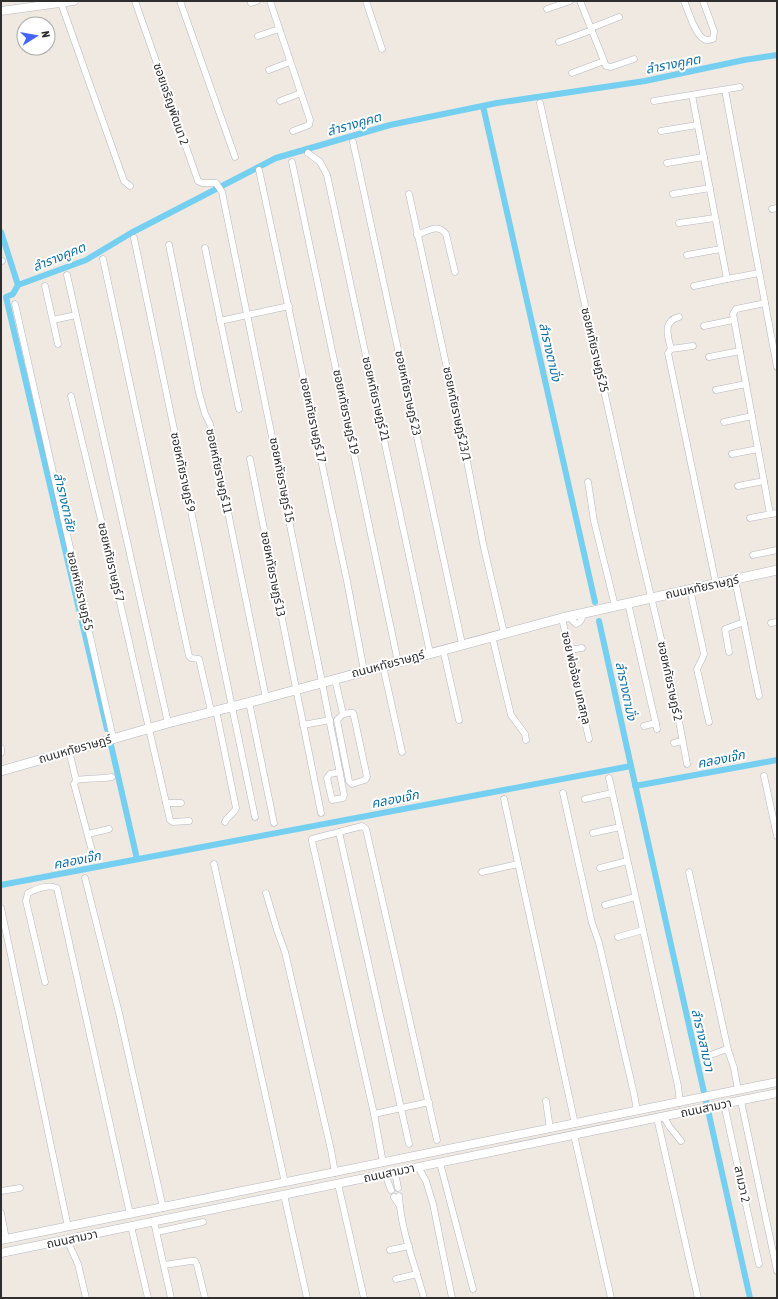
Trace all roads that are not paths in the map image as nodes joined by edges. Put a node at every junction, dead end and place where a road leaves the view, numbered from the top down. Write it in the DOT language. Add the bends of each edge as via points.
graph roads {
  1 [pos="74,1"];
  2 [pos="135,1"];
  3 [pos="180,1"];
  4 [pos="270,1"];
  5 [pos="366,1"];
  6 [pos="570,1"];
  7 [pos="580,1"];
  8 [pos="684,1"];
  9 [pos="703,1"];
  10 [pos="48,3"];
  11 [pos="61,3"];
  12 [pos="24,4"];
  13 [pos="547,9"];
  14 [pos="1,11"];
  15 [pos="618,17"];
  16 [pos="278,29"];
  17 [pos="591,29"];
  18 [pos="258,36"];
  19 [pos="559,42"];
  20 [pos="382,49"];
  21 [pos="634,59"];
  22 [pos="604,61"];
  23 [pos="290,62"];
  24 [pos="269,70"];
  25 [pos="572,73"];
  26 [pos="740,87"];
  27 [pos="725,90"];
  28 [pos="301,93"];
  29 [pos="692,95"];
  30 [pos="280,101"];
  31 [pos="654,101"];
  32 [pos="540,103"];
  33 [pos="698,125"];
  34 [pos="293,131"];
  35 [pos="661,132"];
  36 [pos="353,142"];
  37 [pos="308,153"];
  38 [pos="236,157"];
  39 [pos="704,157"];
  40 [pos="292,162"];
  41 [pos="667,163"];
  42 [pos="259,170"];
  43 [pos="130,186"];
  44 [pos="710,188"];
  45 [pos="221,189"];
  46 [pos="409,194"];
  47 [pos="673,194"];
  48 [pos="715,218"];
  49 [pos="680,224"];
  50 [pos="417,235"];
  51 [pos="134,238"];
  52 [pos="169,245"];
  53 [pos="205,248"];
  54 [pos="721,249"];
  55 [pos="687,255"];
  56 [pos="103,258"];
  57 [pos="455,272"];
  58 [pos="759,273"];
  59 [pos="67,275"];
  60 [pos="727,279"];
  61 [pos="45,286"];
  62 [pos="694,286"];
  63 [pos="765,303"];
  64 [pos="15,304"];
  65 [pos="289,306"];
  66 [pos="76,315"];
  67 [pos="248,316"];
  68 [pos="679,317"];
  69 [pos="53,320"];
  70 [pos="733,320"];
  71 [pos="220,321"];
  72 [pos="704,326"];
  73 [pos="58,344"];
  74 [pos="693,346"];
  75 [pos="671,349"];
  76 [pos="740,351"];
  77 [pos="709,358"];
  78 [pos="777,367"];
  79 [pos="746,384"];
  80 [pos="716,390"];
  81 [pos="71,396"];
  82 [pos="239,409"];
  83 [pos="752,416"];
  84 [pos="724,422"];
  85 [pos="758,449"];
  86 [pos="732,454"];
  87 [pos="250,459"];
  88 [pos="764,481"];
  89 [pos="588,482"];
  90 [pos="738,486"];
  91 [pos="774,514"];
  92 [pos="750,518"];
  93 [pos="777,550"];
  94 [pos="753,555"];
  95 [pos="777,570"];
  96 [pos="735,580"];
  97 [pos="716,584"];
  98 [pos="690,589"];
  99 [pos="651,598"];
  100 [pos="628,603"];
  101 [pos="615,606"];
  102 [pos="565,617"];
  103 [pos="744,622"];
  104 [pos="504,633"];
  105 [pos="492,636"];
  106 [pos="462,644"];
  107 [pos="582,648"];
  108 [pos="443,650"];
  109 [pos="569,650"];
  110 [pos="729,652"];
  111 [pos="430,653"];
  112 [pos="398,662"];
  113 [pos="383,666"];
  114 [pos="364,671"];
  115 [pos="335,679"];
  116 [pos="322,682"];
  117 [pos="296,690"];
  118 [pos="759,696"];
  119 [pos="266,698"];
  120 [pos="249,702"];
  121 [pos="232,706"];
  122 [pos="214,711"];
  123 [pos="343,714"];
  124 [pos="330,720"];
  125 [pos="459,720"];
  126 [pos="709,722"];
  127 [pos="168,723"];
  128 [pos="303,725"];
  129 [pos="644,726"];
  130 [pos="149,728"];
  131 [pos="113,738"];
  132 [pos="589,739"];
  133 [pos="526,740"];
  134 [pos="682,741"];
  135 [pos="674,743"];
  136 [pos="1,748"];
  137 [pos="69,750"];
  138 [pos="402,752"];
  139 [pos="1,753"];
  140 [pos="687,764"];
  141 [pos="1,770"];
  142 [pos="340,772"];
  143 [pos="764,776"];
  144 [pos="112,777"];
  145 [pos="609,778"];
  146 [pos="76,780"];
  147 [pos="612,792"];
  148 [pos="563,793"];
  149 [pos="504,799"];
  150 [pos="585,799"];
  151 [pos="181,802"];
  152 [pos="166,803"];
  153 [pos="321,814"];
  154 [pos="255,817"];
  155 [pos="189,821"];
  156 [pos="225,822"];
  157 [pos="274,823"];
  158 [pos="620,827"];
  159 [pos="109,829"];
  160 [pos="339,832"];
  161 [pos="593,833"];
  162 [pos="88,834"];
  163 [pos="777,836"];
  164 [pos="92,851"];
  165 [pos="628,861"];
  166 [pos="214,864"];
  167 [pos="518,864"];
  168 [pos="600,868"];
  169 [pos="482,872"];
  170 [pos="689,872"];
  171 [pos="85,878"];
  172 [pos="266,893"];
  173 [pos="636,897"];
  174 [pos="605,905"];
  175 [pos="1,908"];
  176 [pos="643,930"];
  177 [pos="618,937"];
  178 [pos="44,982"];
  179 [pos="728,1050"];
  180 [pos="708,1056"];
  181 [pos="777,1082"];
  182 [pos="738,1090"];
  183 [pos="777,1094"];
  184 [pos="546,1101"];
  185 [pos="741,1101"];
  186 [pos="429,1102"];
  187 [pos="680,1103"];
  188 [pos="724,1104"];
  189 [pos="401,1108"];
  190 [pos="637,1111"];
  191 [pos="374,1114"];
  192 [pos="661,1118"];
  193 [pos="575,1124"];
  194 [pos="550,1129"];
  195 [pos="574,1135"];
  196 [pos="437,1140"];
  197 [pos="681,1141"];
  198 [pos="409,1144"];
  199 [pos="383,1163"];
  200 [pos="440,1163"];
  201 [pos="418,1167"];
  202 [pos="395,1172"];
  203 [pos="335,1173"];
  204 [pos="385,1174"];
  205 [pos="306,1178"];
  206 [pos="285,1183"];
  207 [pos="338,1184"];
  208 [pos="20,1188"];
  209 [pos="308,1190"];
  210 [pos="1,1191"];
  211 [pos="284,1195"];
  212 [pos="397,1197"];
  213 [pos="163,1208"];
  214 [pos="1,1213"];
  215 [pos="130,1214"];
  216 [pos="154,1222"];
  217 [pos="203,1222"];
  218 [pos="132,1226"];
  219 [pos="68,1227"];
  220 [pos="157,1232"];
  221 [pos="4,1240"];
  222 [pos="66,1240"];
  223 [pos="409,1246"];
  224 [pos="390,1250"];
  225 [pos="1,1253"];
  226 [pos="759,1264"];
  227 [pos="164,1265"];
  228 [pos="777,1271"];
  229 [pos="417,1274"];
  230 [pos="396,1280"];
  231 [pos="473,1289"];
  232 [pos="86,1298"];
  233 [pos="148,1298"];
  234 [pos="171,1298"];
  235 [pos="205,1298"];
  236 [pos="307,1298"];
  237 [pos="364,1298"];
  238 [pos="424,1298"];
  239 [pos="452,1298"];
  240 [pos="611,1298"];
  241 [pos="698,1298"];
  1 -- 11 [label="street"];
  2 -- 45 [label="street, ซอยเจริญพัฒนา 2" via="198,181 216,183"];
  3 -- 38 [label="street"];
  4 -- 16 [label="street"];
  5 -- 20 [label="street"];
  6 -- 13 [label="street"];
  7 -- 17 [label="street"];
  8 -- 9 [label="street" via="698,34 708,41 713,39 714,31"];
  10 -- 11 [label="street"];
  10 -- 12 [label="street"];
  11 -- 43 [label="street" via="124,181"];
  12 -- 14 [label="street"];
  15 -- 17 [label="street"];
  16 -- 18 [label="street"];
  16 -- 23 [label="street"];
  17 -- 19 [label="street"];
  17 -- 22 [label="street"];
  21 -- 22 [label="street" via="611,67 606,66"];
  22 -- 25 [label="street"];
  23 -- 24 [label="street"];
  23 -- 28 [label="street"];
  26 -- 27 [label="street"];
  27 -- 29 [label="street"];
  27 -- 58 [label="street"];
  28 -- 30 [label="street"];
  28 -- 34 [label="street" via="310,123"];
  29 -- 31 [label="street"];
  29 -- 33 [label="street"];
  32 -- 99 [label="street, ซอยหทัยราษฎร์ 25"];
  33 -- 35 [label="street"];
  33 -- 39 [label="street"];
  36 -- 106 [label="street, ซอยหทัยราษฎร์ 23"];
  37 -- 111 [label="street, ซอยหทัยราษฎร์ 21" via="320,162 327,175"];
  39 -- 41 [label="street"];
  39 -- 44 [label="street"];
  40 -- 112 [label="street, ซอยหทัยราษฎร์ 19"];
  42 -- 65 [label="street, ซอยหทัยราษฎร์ 17"];
  44 -- 47 [label="street"];
  44 -- 48 [label="street"];
  45 -- 67 [label="street, ซอยหทัยราษฎร์ 15"];
  46 -- 50 [label="street, ซอยหทัยราษฎร์ 23/1"];
  48 -- 49 [label="street"];
  48 -- 54 [label="street"];
  50 -- 57 [label="street" via="437,228 443,230"];
  50 -- 104 [label="street, ซอยหทัยราษฎร์ 23/1"];
  51 -- 121 [label="street, ซอยหทัยราษฎร์ 9"];
  52 -- 119 [label="street, ซอยหทัยราษฎร์ 11" via="199,393 210,424"];
  53 -- 71 [label="street"];
  54 -- 55 [label="street"];
  54 -- 60 [label="street"];
  56 -- 122 [label="street" via="189,656 199,659"];
  58 -- 60 [label="street"];
  58 -- 63 [label="street"];
  59 -- 66 [label="street"];
  60 -- 62 [label="street"];
  61 -- 69 [label="street"];
  63 -- 70 [label="street" via="736,309 733,312"];
  63 -- 78 [label="street"];
  64 -- 131 [label="street, ซอยหทัยราษฎร์ 5"];
  65 -- 67 [label="street"];
  65 -- 114 [label="street, ซอยหทัยราษฎร์ 17"];
  66 -- 69 [label="street"];
  66 -- 127 [label="street"];
  67 -- 71 [label="street"];
  67 -- 116 [label="street, ซอยหทัยราษฎร์ 15"];
  68 -- 75 [label="street" via="674,318 667,328"];
  69 -- 73 [label="street"];
  70 -- 72 [label="street"];
  70 -- 76 [label="street"];
  71 -- 82 [label="street"];
  74 -- 75 [label="street"];
  75 -- 97 [label="street" via="668,353"];
  76 -- 77 [label="street"];
  76 -- 79 [label="street"];
  79 -- 80 [label="street"];
  79 -- 83 [label="street"];
  81 -- 130 [label="street, ซอยหทัยราษฎร์ 7"];
  83 -- 84 [label="street"];
  83 -- 85 [label="street"];
  85 -- 86 [label="street"];
  85 -- 88 [label="street"];
  87 -- 117 [label="street, ซอยหทัยราษฎร์ 13"];
  88 -- 90 [label="street"];
  88 -- 91 [label="street"];
  89 -- 101 [label="street" via="594,521"];
  91 -- 92 [label="street"];
  93 -- 94 [label="street"];
  95 -- 96 [label="main road, ถนนหทัยราษฎร์"];
  96 -- 97 [label="main road, ถนนหทัยราษฎร์"];
  96 -- 103 [label="street"];
  97 -- 98 [label="main road, ถนนหทัยราษฎร์"];
  98 -- 99 [label="main road, ถนนหทัยราษฎร์"];
  98 -- 126 [label="street" via="704,654 697,669"];
  99 -- 100 [label="main road, ถนนหทัยราษฎร์"];
  99 -- 134 [label="street, ซอยหทัยราษฎร์ 2" via="673,689"];
  100 -- 101 [label="main road, ถนนหทัยราษฎร์"];
  100 -- 129 [label="street" via="657,726"];
  101 -- 102 [label="main road, ถนนหทัยราษฎร์"];
  102 -- 104 [label="main road, ถนนหทัยราษฎร์"];
  102 -- 109 [label="street, ซอย พ่อจ้อย นกสกุล"];
  103 -- 110 [label="street" via="725,629"];
  103 -- 118 [label="street"];
  104 -- 105 [label="main road, ถนนหทัยราษฎร์"];
  105 -- 106 [label="main road, ถนนหทัยราษฎร์"];
  105 -- 133 [label="street" via="511,715 525,734"];
  106 -- 108 [label="main road, ถนนหทัยราษฎร์"];
  107 -- 109 [label="street"];
  108 -- 111 [label="main road, ถนนหทัยราษฎร์"];
  108 -- 125 [label="street"];
  109 -- 132 [label="street, ซอย พ่อจ้อย นกสกุล"];
  111 -- 112 [label="main road, ถนนหทัยราษฎร์"];
  112 -- 113 [label="main road, ถนนหทัยราษฎร์"];
  113 -- 114 [label="main road, ถนนหทัยราษฎร์"];
  113 -- 138 [label="street"];
  114 -- 115 [label="main road, ถนนหทัยราษฎร์"];
  115 -- 116 [label="main road, ถนนหทัยราษฎร์"];
  115 -- 123 [label="street"];
  116 -- 117 [label="main road, ถนนหทัยราษฎร์"];
  116 -- 124 [label="street, ซอยหทัยราษฎร์ 15"];
  117 -- 119 [label="main road, ถนนหทัยราษฎร์"];
  117 -- 128 [label="street, ซอยหทัยราษฎร์ 13"];
  119 -- 120 [label="main road, ถนนหทัยราษฎร์"];
  120 -- 121 [label="main road, ถนนหทัยราษฎร์"];
  120 -- 157 [label="street"];
  121 -- 122 [label="main road, ถนนหทัยราษฎร์"];
  121 -- 154 [label="street, ซอยหทัยราษฎร์ 9"];
  122 -- 127 [label="main road, ถนนหทัยราษฎร์"];
  122 -- 156 [label="street" via="236,808"];
  123 -- 123 [label="street" via="337,720 338,729 349,781 352,784 367,777 354,716 350,712"];
  124 -- 128 [label="street"];
  124 -- 142 [label="street, ซอยหทัยราษฎร์ 15"];
  127 -- 130 [label="main road, ถนนหทัยราษฎร์"];
  128 -- 153 [label="street, ซอยหทัยราษฎร์ 13"];
  130 -- 131 [label="main road, ถนนหทัยราษฎร์"];
  130 -- 152 [label="street, ซอยหทัยราษฎร์ 7"];
  131 -- 137 [label="main road, ถนนหทัยราษฎร์"];
  134 -- 135 [label="street"];
  134 -- 140 [label="street, ซอยหทัยราษฎร์ 2"];
  136 -- 139 [label="street"];
  137 -- 141 [label="main road, ถนนหทัยราษฎร์"];
  137 -- 146 [label="street"];
  143 -- 163 [label="street"];
  144 -- 146 [label="street"];
  145 -- 147 [label="street"];
  146 -- 162 [label="street" via="74,784"];
  147 -- 150 [label="street"];
  147 -- 158 [label="street"];
  148 -- 190 [label="street"];
  149 -- 167 [label="street"];
  151 -- 152 [label="street"];
  152 -- 155 [label="street, ซอยหทัยราษฎร์ 7" via="172,821"];
  158 -- 161 [label="street"];
  158 -- 165 [label="street"];
  159 -- 162 [label="street"];
  160 -- 186 [label="street" via="362,826 366,829"];
  160 -- 189 [label="street"];
  160 -- 191 [label="street" via="312,841"];
  162 -- 164 [label="street"];
  165 -- 168 [label="street"];
  165 -- 173 [label="street"];
  166 -- 206 [label="street"];
  167 -- 169 [label="street"];
  167 -- 193 [label="street"];
  170 -- 179 [label="street"];
  171 -- 213 [label="street" via="119,1013"];
  172 -- 203 [label="street" via="276,930 286,952"];
  173 -- 174 [label="street"];
  173 -- 176 [label="street"];
  175 -- 219 [label="street"];
  176 -- 177 [label="street"];
  176 -- 187 [label="street"];
  178 -- 215 [label="street" via="26,901 28,893 51,886 57,888"];
  179 -- 180 [label="street"];
  179 -- 182 [label="street"];
  181 -- 182 [label="street, ถนนสามวา"];
  182 -- 187 [label="street, ถนนสามวา"];
  183 -- 185 [label="street, ถนนสามวา"];
  184 -- 194 [label="street"];
  185 -- 188 [label="street, ถนนสามวา"];
  185 -- 228 [label="street"];
  186 -- 189 [label="street"];
  186 -- 196 [label="street"];
  187 -- 190 [label="street, ถนนสามวา"];
  188 -- 192 [label="street, ถนนสามวา"];
  188 -- 226 [label="street, สามวา 2"];
  189 -- 191 [label="street"];
  189 -- 198 [label="street"];
  190 -- 193 [label="street, ถนนสามวา"];
  191 -- 199 [label="street"];
  192 -- 195 [label="street, ถนนสามวา"];
  192 -- 197 [label="street"];
  192 -- 241 [label="street"];
  193 -- 194 [label="street, ถนนสามวา"];
  194 -- 199 [label="street, ถนนสามวา"];
  195 -- 200 [label="street, ถนนสามวา"];
  195 -- 240 [label="street"];
  199 -- 203 [label="street, ถนนสามวา"];
  200 -- 201 [label="street, ถนนสามวา"];
  200 -- 231 [label="street"];
  201 -- 202 [label="street, ถนนสามวา"];
  201 -- 239 [label="street" via="426,1181 433,1204"];
  202 -- 204 [label="street, ถนนสามวา"];
  202 -- 204 [label="street" via="398,1187 390,1188"];
  203 -- 205 [label="street, ถนนสามวา"];
  204 -- 207 [label="street, ถนนสามวา"];
  205 -- 206 [label="street, ถนนสามวา"];
  205 -- 209 [label="street"];
  206 -- 213 [label="street, ถนนสามวา"];
  207 -- 209 [label="street, ถนนสามวา"];
  207 -- 237 [label="street"];
  208 -- 210 [label="street"];
  209 -- 211 [label="street, ถนนสามวา"];
  211 -- 216 [label="street, ถนนสามวา"];
  211 -- 236 [label="street"];
  212 -- 223 [label="street"];
  213 -- 215 [label="street, ถนนสามวา"];
  214 -- 221 [label="street"];
  215 -- 219 [label="street, ถนนสามวา"];
  216 -- 218 [label="street, ถนนสามวา"];
  216 -- 220 [label="street"];
  217 -- 220 [label="street"];
  218 -- 222 [label="street, ถนนสามวา"];
  218 -- 233 [label="street"];
  219 -- 221 [label="street, ถนนสามวา"];
  220 -- 227 [label="street"];
  222 -- 225 [label="street, ถนนสามวา"];
  222 -- 232 [label="street" via="78,1264"];
  223 -- 224 [label="street"];
  223 -- 229 [label="street"];
  227 -- 234 [label="street"];
  227 -- 235 [label="street" via="195,1262"];
  229 -- 230 [label="street"];
  229 -- 238 [label="street"];
}
